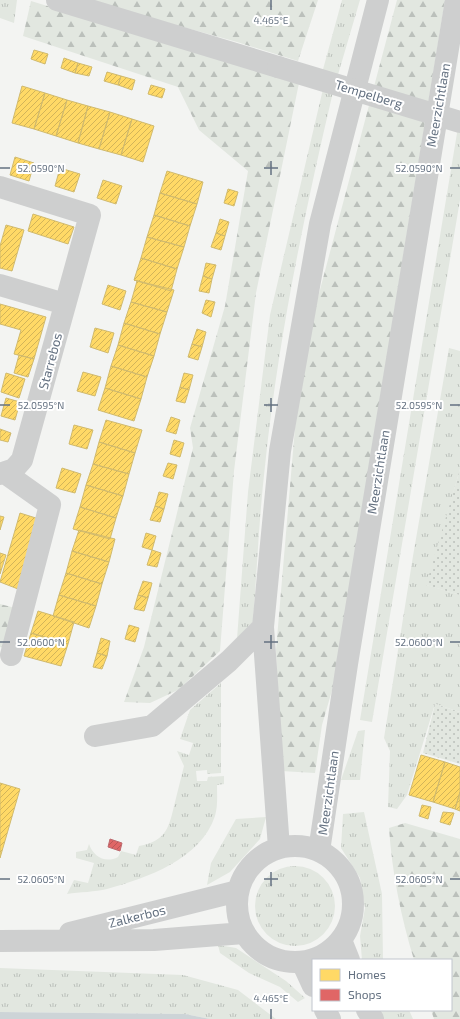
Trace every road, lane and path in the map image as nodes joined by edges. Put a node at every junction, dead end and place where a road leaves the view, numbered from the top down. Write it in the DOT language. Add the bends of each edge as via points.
graph roads {
  1 [pos="57,0"];
  2 [pos="378,0"];
  3 [pos="456,0"];
  4 [pos="460,122"];
  5 [pos="0,187"];
  6 [pos="0,285"];
  7 [pos="65,304"];
  8 [pos="2,474"];
  9 [pos="264,627"];
  10 [pos="11,655"];
  11 [pos="95,736"];
  12 [pos="279,848"];
  13 [pos="319,851"];
  14 [pos="238,891"];
  15 [pos="244,933"];
  16 [pos="341,940"];
  17 [pos="0,941"];
  18 [pos="37,941"];
  19 [pos="349,959"];
  20 [pos="302,962"];
  21 [pos="312,984"];
  1 -- 4 [label="street, Tempelberg, bridge"];
  2 -- 9 [label="street" via="320,224 280,451"];
  3 -- 13 [label="street, Meerzichtlaan" via="347,664"];
  5 -- 7 [label="street, Starrebos" via="90,215"];
  6 -- 7 [label="street"];
  7 -- 8 [label="street, Starrebos" via="22,460 14,469"];
  8 -- 10 [label="street" via="50,505"];
  9 -- 11 [label="street" via="229,661 152,726"];
  9 -- 12 [label="street"];
  12 -- 13 [label="street" via="299,846"];
  12 -- 14 [label="street" via="255,861 246,872"];
  13 -- 16 [label="street" via="338,865 345,874 353,896 351,919"];
  14 -- 15 [label="street" via="237,912"];
  14 -- 18 [label="street, Zalkerbos"];
  15 -- 18 [label="street, Zalkerbos" via="154,940"];
  15 -- 20 [label="street" via="265,955 279,961"];
  16 -- 19 [label="street"];
  16 -- 20 [label="street" via="328,953"];
  17 -- 18 [label="street, Zalkerbos"];
  20 -- 21 [label="street"];
}
